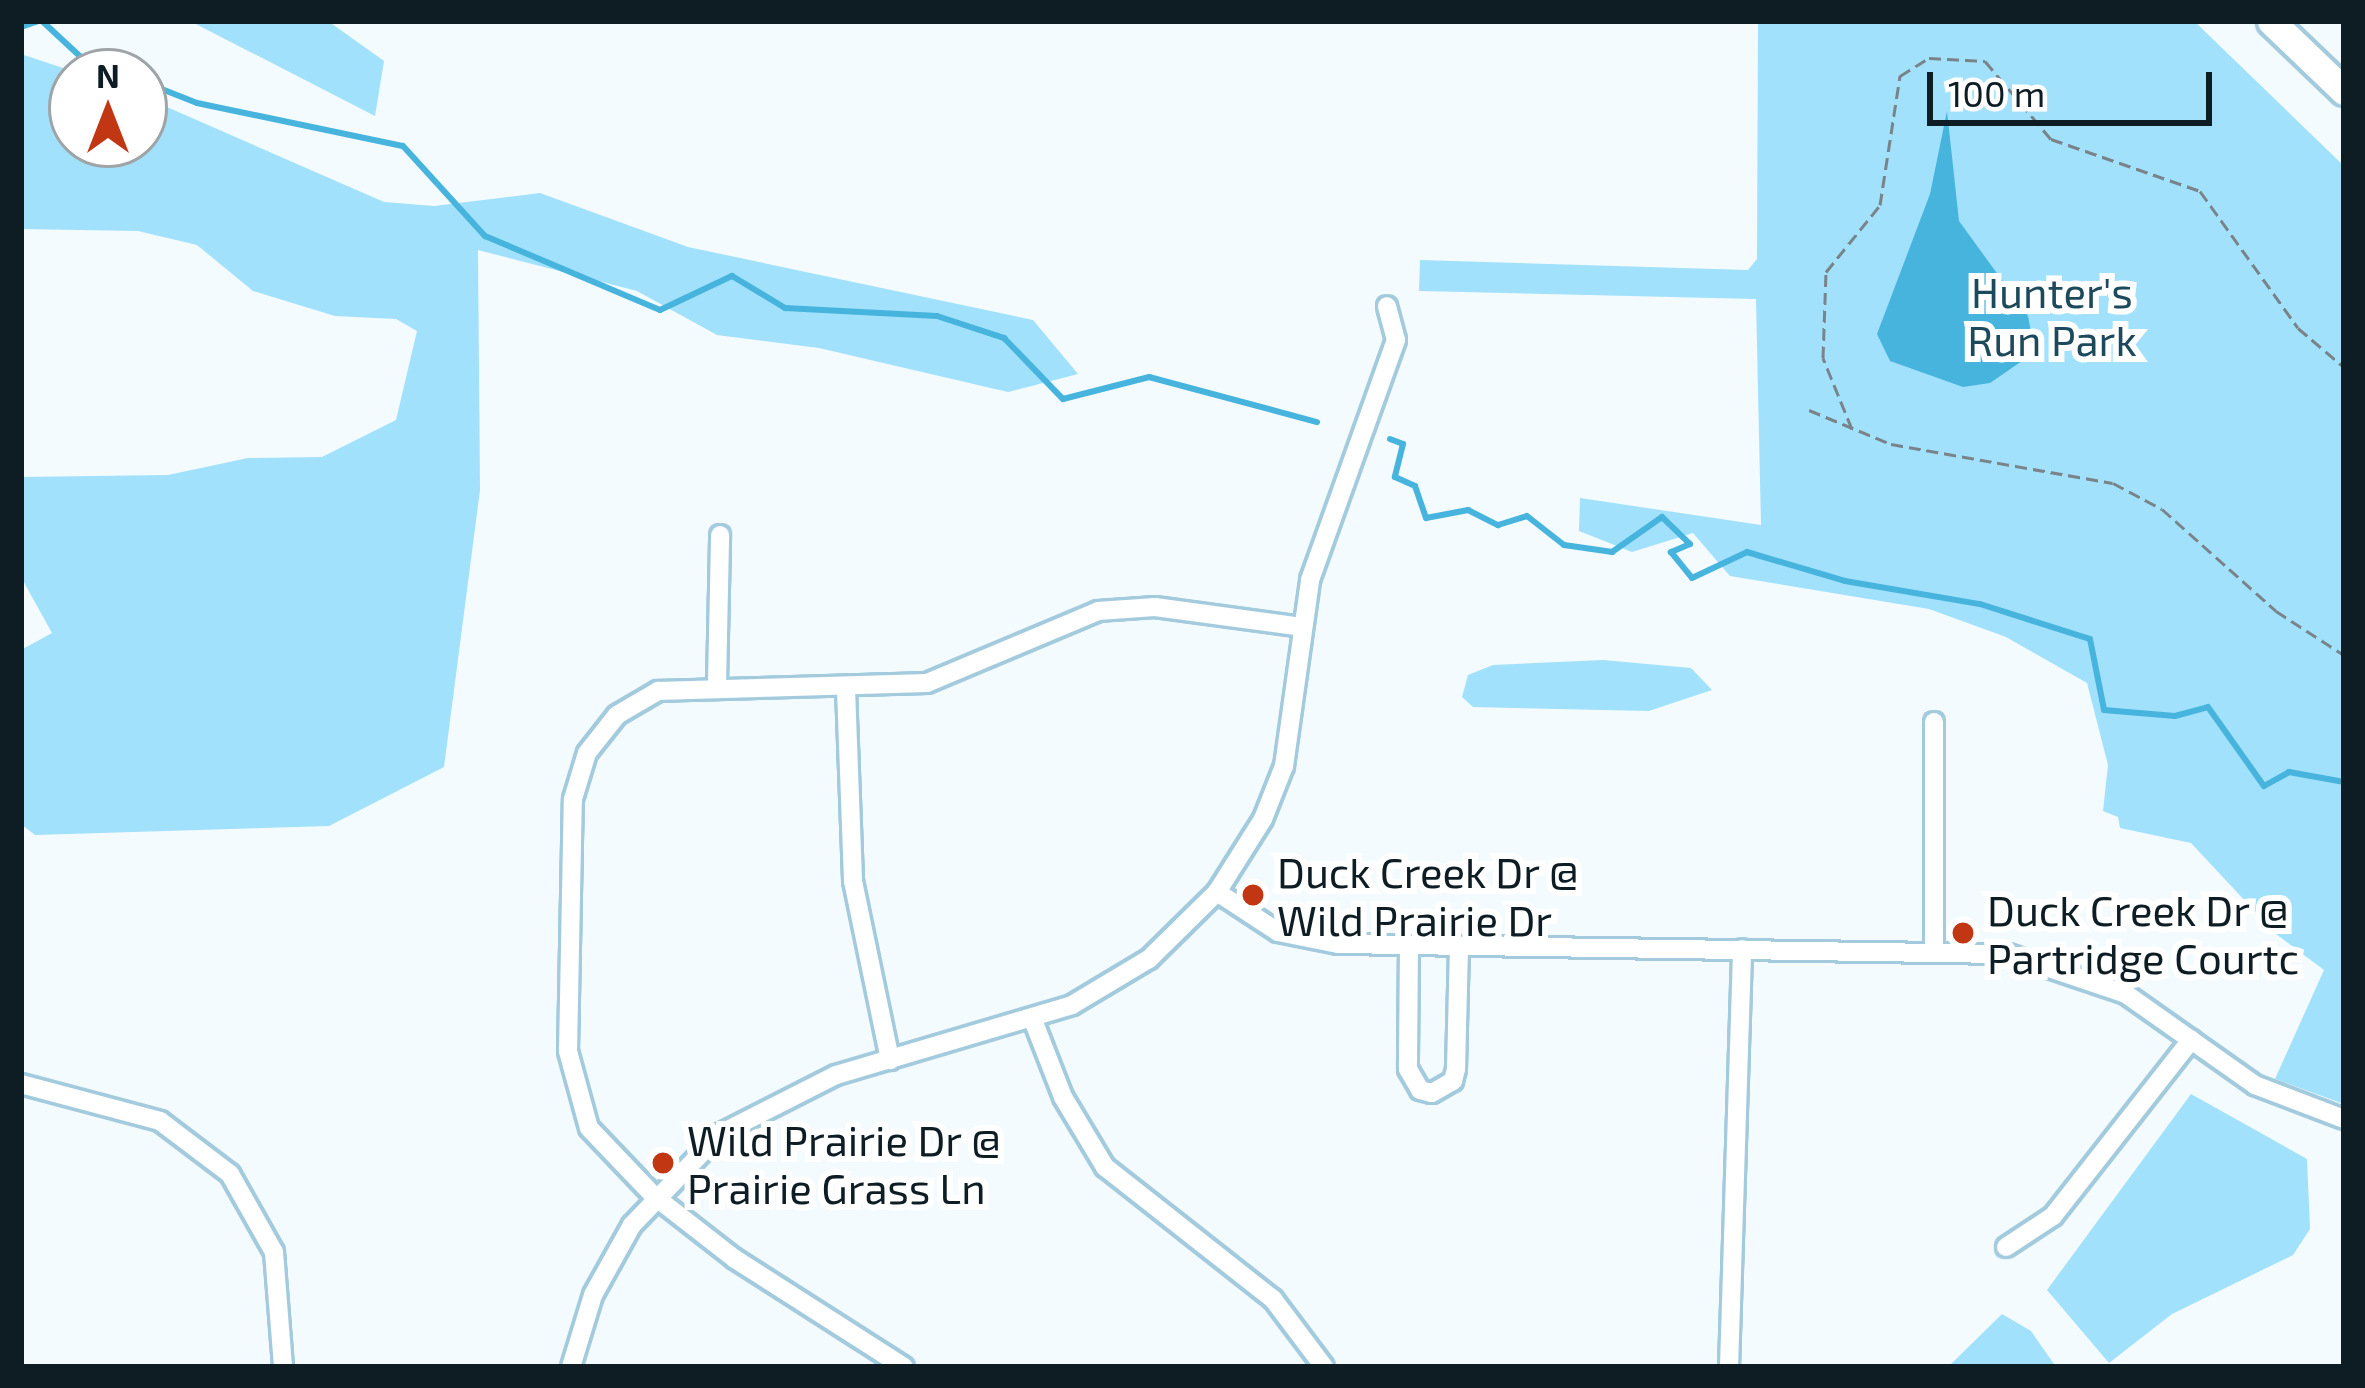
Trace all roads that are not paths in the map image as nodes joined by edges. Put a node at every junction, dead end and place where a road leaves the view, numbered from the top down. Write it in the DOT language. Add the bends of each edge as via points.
graph roads {
  1 [pos="2271,21"];
  2 [pos="2344,91"];
  3 [pos="1387,306"];
  4 [pos="720,535"];
  5 [pos="1302,627"];
  6 [pos="717,684"];
  7 [pos="846,689"];
  8 [pos="1934,722"];
  9 [pos="1217,892"];
  10 [pos="1409,945"];
  11 [pos="1459,946"];
  12 [pos="1742,949"];
  13 [pos="1934,950"];
  14 [pos="1033,1020"];
  15 [pos="2192,1040"];
  16 [pos="890,1060"];
  17 [pos="21,1084"];
  18 [pos="2344,1119"];
  19 [pos="654,1196"];
  20 [pos="2006,1247"];
  21 [pos="283,1367"];
  22 [pos="571,1367"];
  23 [pos="904,1367"];
  24 [pos="1324,1367"];
  25 [pos="1730,1367"];
  1 -- 2 [label="highway"];
  3 -- 5 [label="street" via="1396,340 1324,531"];
  4 -- 6 [label="street"];
  5 -- 7 [label="street" via="1155,607 1098,610 955,676"];
  5 -- 9 [label="street" via="1284,766 1263,819"];
  6 -- 7 [label="street"];
  6 -- 19 [label="street" via="658,691 616,715 587,753 573,799 571,1073 589,1127"];
  7 -- 16 [label="street" via="853,881"];
  8 -- 13 [label="street"];
  9 -- 10 [label="street" via="1250,917 1307,940"];
  9 -- 14 [label="street" via="1149,959"];
  10 -- 11 [label="street"];
  10 -- 11 [label="street" via="1408,1069 1420,1090 1432,1093 1453,1081 1456,1069"];
  11 -- 12 [label="street"];
  12 -- 13 [label="street"];
  12 -- 25 [label="street"];
  13 -- 15 [label="street" via="2008,954 2080,973"];
  14 -- 16 [label="street"];
  14 -- 24 [label="street" via="1081,1134 1105,1167 1273,1299"];
  15 -- 18 [label="street" via="2255,1085"];
  15 -- 20 [label="street" via="2053,1216"];
  16 -- 19 [label="street" via="751,1114"];
  17 -- 21 [label="street" via="160,1121 230,1174 274,1252"];
  19 -- 22 [label="street" via="602,1277"];
  19 -- 23 [label="street" via="766,1282"];
}
